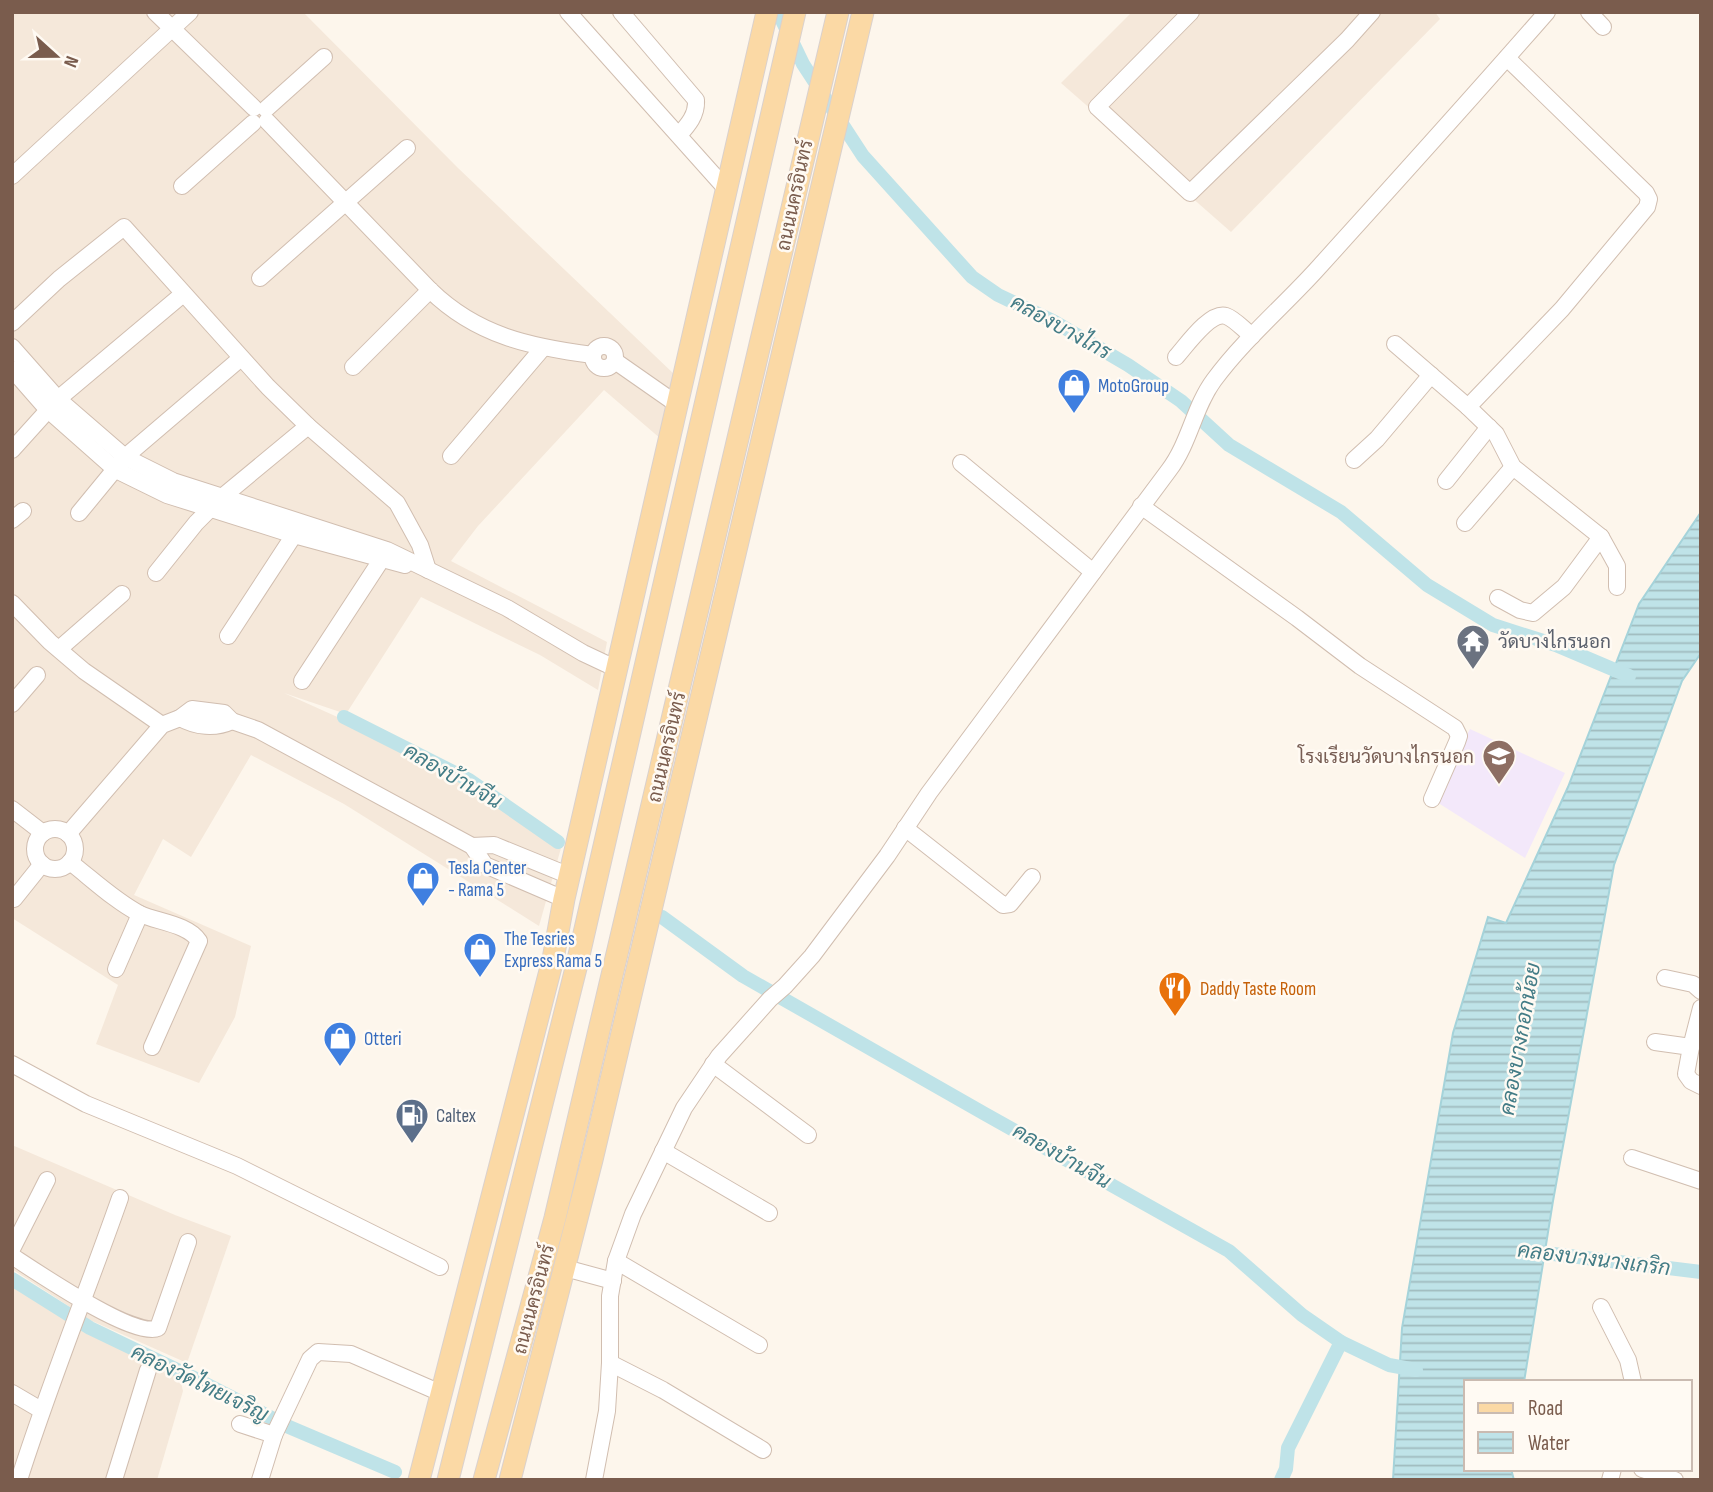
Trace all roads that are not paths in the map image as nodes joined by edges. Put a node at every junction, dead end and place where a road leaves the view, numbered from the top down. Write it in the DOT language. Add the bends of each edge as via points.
graph roads {
  1 [pos="155,12"];
  2 [pos="190,12"];
  3 [pos="568,12"];
  4 [pos="621,12"];
  5 [pos="767,12"];
  6 [pos="795,12"];
  7 [pos="838,12"];
  8 [pos="863,12"];
  9 [pos="1191,12"];
  10 [pos="1372,12"];
  11 [pos="1547,12"];
  12 [pos="1589,12"];
  13 [pos="1602,27"];
  14 [pos="172,29"];
  15 [pos="324,57"];
  16 [pos="1507,58"];
  17 [pos="260,115"];
  18 [pos="678,135"];
  19 [pos="407,148"];
  20 [pos="12,176"];
  21 [pos="182,186"];
  22 [pos="727,191"];
  23 [pos="346,201"];
  24 [pos="260,278"];
  25 [pos="430,290"];
  26 [pos="183,294"];
  27 [pos="12,323"];
  28 [pos="1252,337"];
  29 [pos="1395,344"];
  30 [pos="12,347"];
  31 [pos="542,349"];
  32 [pos="1176,357"];
  33 [pos="241,358"];
  34 [pos="353,367"];
  35 [pos="12,369"];
  36 [pos="1431,375"];
  37 [pos="52,404"];
  38 [pos="678,405"];
  39 [pos="1468,407"];
  40 [pos="309,426"];
  41 [pos="1489,427"];
  42 [pos="12,450"];
  43 [pos="451,456"];
  44 [pos="1354,460"];
  45 [pos="121,463"];
  46 [pos="961,463"];
  47 [pos="1513,467"];
  48 [pos="1446,481"];
  49 [pos="216,503"];
  50 [pos="1141,506"];
  51 [pos="79,513"];
  52 [pos="1465,523"];
  53 [pos="297,528"];
  54 [pos="1601,537"];
  55 [pos="385,555"];
  56 [pos="428,570"];
  57 [pos="1093,572"];
  58 [pos="156,573"];
  59 [pos="1617,587"];
  60 [pos="122,594"];
  61 [pos="1498,597"];
  62 [pos="12,603"];
  63 [pos="228,636"];
  64 [pos="58,649"];
  65 [pos="617,669"];
  66 [pos="37,675"];
  67 [pos="302,681"];
  68 [pos="12,704"];
  69 [pos="162,725"];
  70 [pos="1432,799"];
  71 [pos="12,809"];
  72 [pos="905,828"];
  73 [pos="43,833"];
  74 [pos="68,834"];
  75 [pos="472,846"];
  76 [pos="70,862"];
  77 [pos="42,864"];
  78 [pos="570,877"];
  79 [pos="1032,877"];
  80 [pos="14,899"];
  81 [pos="564,899"];
  82 [pos="140,914"];
  83 [pos="553,959"];
  84 [pos="116,969"];
  85 [pos="1665,978"];
  86 [pos="1701,991"];
  87 [pos="1701,1008"];
  88 [pos="597,1041"];
  89 [pos="1656,1042"];
  90 [pos="152,1047"];
  91 [pos="1691,1047"];
  92 [pos="12,1064"];
  93 [pos="713,1064"];
  94 [pos="1701,1086"];
  95 [pos="538,1122"];
  96 [pos="808,1135"];
  97 [pos="663,1151"];
  98 [pos="1632,1158"];
  99 [pos="592,1160"];
  100 [pos="47,1181"];
  101 [pos="1701,1181"];
  102 [pos="120,1198"];
  103 [pos="769,1213"];
  104 [pos="188,1242"];
  105 [pos="12,1249"];
  106 [pos="12,1256"];
  107 [pos="616,1261"];
  108 [pos="440,1267"];
  109 [pos="565,1268"];
  110 [pos="613,1281"];
  111 [pos="81,1306"];
  112 [pos="1601,1307"];
  113 [pos="759,1345"];
  114 [pos="610,1363"];
  115 [pos="148,1370"];
  116 [pos="1633,1380"];
  117 [pos="12,1393"];
  118 [pos="443,1394"];
  119 [pos="41,1410"];
  120 [pos="240,1424"];
  121 [pos="276,1432"];
  122 [pos="762,1450"];
  123 [pos="1648,1471"];
  124 [pos="19,1480"];
  125 [pos="114,1480"];
  126 [pos="260,1480"];
  127 [pos="419,1480"];
  128 [pos="448,1480"];
  129 [pos="484,1480"];
  130 [pos="510,1480"];
  131 [pos="594,1480"];
  132 [pos="1675,1480"];
  1 -- 14 [label="street"];
  2 -- 14 [label="street"];
  3 -- 18 [label="street"];
  4 -- 18 [label="street" via="696,100 693,117"];
  5 -- 22 [label="main road"];
  6 -- 95 [label="main road, ถนนนครอินทร์"];
  7 -- 88 [label="main road, ถนนนครอินทร์"];
  8 -- 99 [label="main road, ถนนนครอินทร์"];
  9 -- 10 [label="street" via="1097,107 1190,193"];
  11 -- 16 [label="street"];
  12 -- 13 [label="street"];
  14 -- 17 [label="street"];
  14 -- 20 [label="street"];
  15 -- 17 [label="street"];
  16 -- 28 [label="street"];
  16 -- 39 [label="street" via="1649,200 1562,309"];
  17 -- 21 [label="street"];
  17 -- 23 [label="street"];
  18 -- 22 [label="street"];
  19 -- 23 [label="street"];
  22 -- 38 [label="main road"];
  23 -- 24 [label="street"];
  23 -- 25 [label="street"];
  25 -- 31 [label="street" via="482,327"];
  25 -- 34 [label="street"];
  26 -- 27 [label="street" via="124,227"];
  26 -- 33 [label="street"];
  26 -- 37 [label="street"];
  28 -- 32 [label="street" via="1231,319 1217,316"];
  28 -- 50 [label="street" via="1202,396 1183,448"];
  29 -- 36 [label="street"];
  30 -- 37 [label="street"];
  31 -- 38 [label="street" via="593,355 601,368 615,361"];
  31 -- 43 [label="street"];
  33 -- 40 [label="street"];
  33 -- 45 [label="street"];
  35 -- 37 [label="street"];
  36 -- 39 [label="street"];
  36 -- 44 [label="street"];
  37 -- 42 [label="street"];
  37 -- 45 [label="street"];
  38 -- 65 [label="main road"];
  39 -- 41 [label="street"];
  40 -- 49 [label="street"];
  40 -- 56 [label="street" via="397,503"];
  41 -- 47 [label="street"];
  41 -- 48 [label="street"];
  45 -- 49 [label="street" via="167,495"];
  45 -- 51 [label="street"];
  46 -- 57 [label="street"];
  47 -- 52 [label="street"];
  47 -- 54 [label="street"];
  49 -- 53 [label="street"];
  49 -- 58 [label="street"];
  50 -- 57 [label="street"];
  50 -- 70 [label="street" via="1360,666 1455,728 1459,736"];
  53 -- 55 [label="street"];
  53 -- 63 [label="street"];
  54 -- 59 [label="street" via="1617,566"];
  54 -- 61 [label="street" via="1564,587 1533,613"];
  55 -- 56 [label="street"];
  55 -- 67 [label="street"];
  56 -- 65 [label="street"];
  57 -- 72 [label="street"];
  60 -- 64 [label="street"];
  62 -- 64 [label="street"];
  64 -- 69 [label="street"];
  65 -- 78 [label="main road"];
  66 -- 68 [label="street"];
  69 -- 74 [label="street"];
  69 -- 75 [label="street" via="180,718 191,724 232,722 257,730"];
  71 -- 73 [label="street"];
  72 -- 79 [label="street" via="1003,905 1010,904"];
  72 -- 93 [label="street" via="812,956"];
  73 -- 74 [label="street" via="55,829"];
  73 -- 77 [label="street" via="35,848"];
  74 -- 76 [label="street" via="75,848"];
  75 -- 78 [label="street" via="494,845"];
  75 -- 81 [label="street" via="485,865"];
  76 -- 77 [label="street" via="56,869"];
  76 -- 82 [label="street"];
  77 -- 80 [label="street"];
  78 -- 81 [label="main road"];
  81 -- 83 [label="main road"];
  82 -- 84 [label="street"];
  82 -- 90 [label="street" via="192,933 199,941"];
  83 -- 95 [label="main road"];
  83 -- 118 [label="main road"];
  85 -- 86 [label="street" via="1693,984"];
  87 -- 91 [label="street"];
  88 -- 99 [label="main road"];
  88 -- 129 [label="main road, ถนนนครอินทร์"];
  89 -- 91 [label="street"];
  91 -- 94 [label="street" via="1686,1074"];
  92 -- 108 [label="street" via="86,1104 237,1166"];
  93 -- 96 [label="street"];
  93 -- 97 [label="street"];
  95 -- 128 [label="main road, ถนนนครอินทร์"];
  97 -- 103 [label="street"];
  97 -- 107 [label="street"];
  98 -- 101 [label="street"];
  99 -- 109 [label="main road, ถนนนครอินทร์"];
  100 -- 105 [label="street"];
  102 -- 111 [label="street"];
  104 -- 111 [label="street" via="158,1328 147,1331"];
  106 -- 111 [label="street"];
  107 -- 110 [label="street"];
  107 -- 113 [label="street"];
  109 -- 110 [label="street"];
  109 -- 130 [label="main road, ถนนนครอินทร์"];
  110 -- 114 [label="street"];
  111 -- 119 [label="street"];
  112 -- 116 [label="street" via="1628,1360"];
  114 -- 122 [label="street"];
  114 -- 131 [label="street" via="607,1411"];
  115 -- 125 [label="street"];
  117 -- 119 [label="street"];
  118 -- 121 [label="street" via="351,1354 318,1353 310,1359"];
  118 -- 127 [label="main road"];
  119 -- 124 [label="street"];
  120 -- 121 [label="street"];
  121 -- 126 [label="street"];
  123 -- 132 [label="street"];
}
